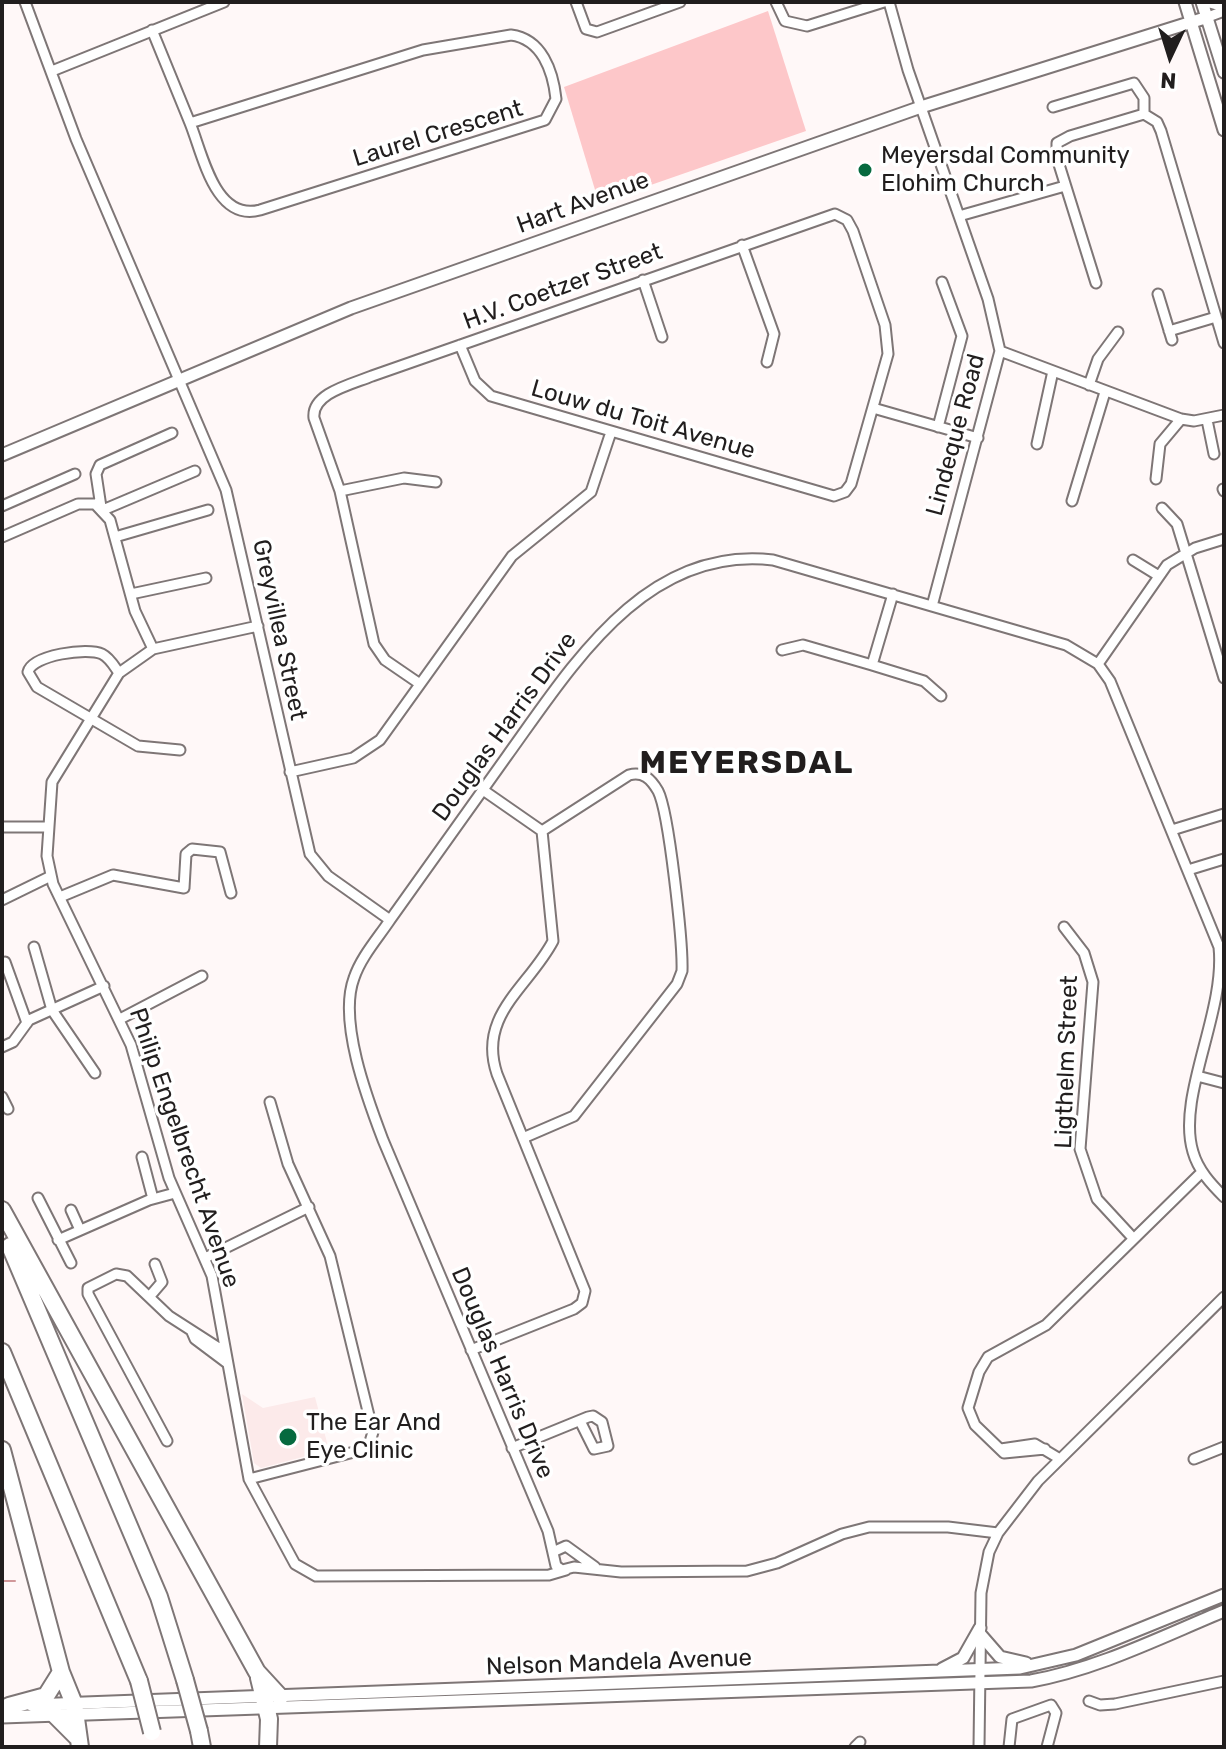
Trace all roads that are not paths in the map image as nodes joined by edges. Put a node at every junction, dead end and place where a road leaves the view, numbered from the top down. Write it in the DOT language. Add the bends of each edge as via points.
graph roads {
  1 [pos="25,2"];
  2 [pos="224,2"];
  3 [pos="576,2"];
  4 [pos="680,2"];
  5 [pos="776,2"];
  6 [pos="887,2"];
  7 [pos="1185,2"];
  8 [pos="1202,2"];
  9 [pos="1210,2"];
  10 [pos="1224,9"];
  11 [pos="1208,17"];
  12 [pos="1190,22"];
  13 [pos="152,30"];
  14 [pos="52,71"];
  15 [pos="1224,72"];
  16 [pos="921,107"];
  17 [pos="1053,107"];
  18 [pos="1144,114"];
  19 [pos="190,123"];
  20 [pos="1224,130"];
  21 [pos="1065,186"];
  22 [pos="959,216"];
  23 [pos="742,245"];
  24 [pos="643,280"];
  25 [pos="942,282"];
  26 [pos="1096,283"];
  27 [pos="1158,294"];
  28 [pos="1216,317"];
  29 [pos="1118,332"];
  30 [pos="662,337"];
  31 [pos="1224,343"];
  32 [pos="460,345"];
  33 [pos="1000,351"];
  34 [pos="767,362"];
  35 [pos="1052,377"];
  36 [pos="180,380"];
  37 [pos="1089,385"];
  38 [pos="1105,392"];
  39 [pos="873,408"];
  40 [pos="1224,415"];
  41 [pos="1181,419"];
  42 [pos="1207,420"];
  43 [pos="938,427"];
  44 [pos="611,432"];
  45 [pos="172,433"];
  46 [pos="978,438"];
  47 [pos="1037,444"];
  48 [pos="1214,454"];
  49 [pos="2,455"];
  50 [pos="195,471"];
  51 [pos="75,474"];
  52 [pos="1156,479"];
  53 [pos="436,482"];
  54 [pos="340,491"];
  55 [pos="842,494"];
  56 [pos="1072,501"];
  57 [pos="2,506"];
  58 [pos="102,508"];
  59 [pos="1162,508"];
  60 [pos="208,510"];
  61 [pos="2,537"];
  62 [pos="115,537"];
  63 [pos="1224,539"];
  64 [pos="1185,553"];
  65 [pos="1133,560"];
  66 [pos="1159,576"];
  67 [pos="206,578"];
  68 [pos="131,594"];
  69 [pos="893,594"];
  70 [pos="932,606"];
  71 [pos="258,626"];
  72 [pos="153,649"];
  73 [pos="782,650"];
  74 [pos="1098,664"];
  75 [pos="872,665"];
  76 [pos="119,673"];
  77 [pos="1224,678"];
  78 [pos="420,684"];
  79 [pos="941,696"];
  80 [pos="90,719"];
  81 [pos="180,750"];
  82 [pos="290,772"];
  83 [pos="483,790"];
  84 [pos="1224,814"];
  85 [pos="2,827"];
  86 [pos="47,827"];
  87 [pos="1172,830"];
  88 [pos="542,831"];
  89 [pos="1224,859"];
  90 [pos="1188,870"];
  91 [pos="51,876"];
  92 [pos="231,893"];
  93 [pos="60,897"];
  94 [pos="2,900"];
  95 [pos="390,920"];
  96 [pos="1064,927"];
  97 [pos="34,947"];
  98 [pos="5,962"];
  99 [pos="202,976"];
  100 [pos="104,986"];
  101 [pos="52,1010"];
  102 [pos="120,1019"];
  103 [pos="27,1023"];
  104 [pos="2,1047"];
  105 [pos="95,1073"];
  106 [pos="1201,1077"];
  107 [pos="1224,1083"];
  108 [pos="2,1097"];
  109 [pos="270,1102"];
  110 [pos="8,1109"];
  111 [pos="523,1138"];
  112 [pos="142,1157"];
  113 [pos="1202,1172"];
  114 [pos="173,1188"];
  115 [pos="151,1197"];
  116 [pos="1224,1197"];
  117 [pos="38,1198"];
  118 [pos="309,1207"];
  119 [pos="2,1210"];
  120 [pos="71,1210"];
  121 [pos="2,1226"];
  122 [pos="80,1230"];
  123 [pos="1133,1238"];
  124 [pos="58,1240"];
  125 [pos="205,1258"];
  126 [pos="71,1263"];
  127 [pos="155,1264"];
  128 [pos="150,1296"];
  129 [pos="1224,1297"];
  130 [pos="192,1332"];
  131 [pos="471,1350"];
  132 [pos="2,1352"];
  133 [pos="225,1352"];
  134 [pos="227,1363"];
  135 [pos="580,1421"];
  136 [pos="167,1441"];
  137 [pos="1224,1447"];
  138 [pos="512,1448"];
  139 [pos="2,1450"];
  140 [pos="1060,1459"];
  141 [pos="1194,1459"];
  142 [pos="249,1479"];
  143 [pos="548,1531"];
  144 [pos="998,1533"];
  145 [pos="566,1546"];
  146 [pos="554,1555"];
  147 [pos="577,1555"];
  148 [pos="570,1568"];
  149 [pos="598,1568"];
  150 [pos="532,1573"];
  151 [pos="1224,1595"];
  152 [pos="1224,1611"];
  153 [pos="980,1631"];
  154 [pos="1054,1661"];
  155 [pos="979,1671"];
  156 [pos="61,1672"];
  157 [pos="934,1672"];
  158 [pos="1224,1681"];
  159 [pos="979,1684"];
  160 [pos="270,1701"];
  161 [pos="1089,1701"];
  162 [pos="4,1710"];
  163 [pos="74,1710"];
  164 [pos="55,1715"];
  165 [pos="200,1739"];
  166 [pos="154,1740"];
  167 [pos="80,1744"];
  168 [pos="268,1747"];
  169 [pos="979,1747"];
  170 [pos="1009,1747"];
  171 [pos="1047,1747"];
  1 -- 14 [label="street, Greyvillea Street"];
  2 -- 13 [label="street"];
  3 -- 4 [label="street" via="586,29 597,32"];
  5 -- 6 [label="street" via="785,21 800,26"];
  6 -- 16 [label="street, Lindeque Road"];
  7 -- 12 [label="street"];
  8 -- 11 [label="street"];
  9 -- 10 [label="street"];
  10 -- 11 [label="street"];
  11 -- 12 [label="street, Hart Avenue"];
  11 -- 15 [label="street"];
  12 -- 16 [label="street, Hart Avenue"];
  12 -- 20 [label="street"];
  13 -- 14 [label="street"];
  13 -- 19 [label="street"];
  14 -- 36 [label="street, Greyvillea Street"];
  16 -- 22 [label="street, Lindeque Road"];
  16 -- 36 [label="street, Hart Avenue" via="351,308"];
  17 -- 18 [label="street" via="1134,83 1144,98"];
  18 -- 21 [label="street" via="1057,143"];
  18 -- 28 [label="street" via="1161,131"];
  19 -- 19 [label="street, Laurel Crescent" via="423,50 511,35 529,40 542,53 556,99 545,120 526,128 239,212 220,196"];
  21 -- 22 [label="street"];
  21 -- 26 [label="street"];
  22 -- 33 [label="street, Lindeque Road"];
  23 -- 24 [label="street, H.V. Coetzer Street"];
  23 -- 34 [label="street" via="774,334"];
  23 -- 39 [label="street, H.V. Coetzer Street" via="825,216 847,220 885,325 888,354"];
  24 -- 30 [label="street"];
  24 -- 32 [label="street, H.V. Coetzer Street"];
  25 -- 43 [label="street" via="962,336"];
  27 -- 28 [label="street" via="1170,336"];
  28 -- 31 [label="street"];
  29 -- 37 [label="street" via="1098,359"];
  32 -- 44 [label="street, Louw du Toit Avenue" via="475,381 491,396"];
  32 -- 54 [label="street, H.V. Coetzer Street" via="317,402 316,424"];
  33 -- 35 [label="street"];
  33 -- 46 [label="street, Lindeque Road"];
  35 -- 37 [label="street"];
  35 -- 47 [label="street"];
  36 -- 49 [label="street, Hart Avenue"];
  36 -- 71 [label="street, Greyvillea Street" via="226,490"];
  37 -- 38 [label="street"];
  38 -- 41 [label="street"];
  38 -- 56 [label="street"];
  39 -- 43 [label="street"];
  39 -- 55 [label="street, H.V. Coetzer Street" via="851,484"];
  40 -- 42 [label="street"];
  41 -- 42 [label="street"];
  41 -- 52 [label="street" via="1160,444"];
  42 -- 48 [label="street"];
  43 -- 46 [label="street"];
  44 -- 55 [label="street, Louw du Toit Avenue" via="828,495"];
  44 -- 78 [label="street" via="591,492 512,556"];
  45 -- 58 [label="street" via="100,465 96,474"];
  46 -- 70 [label="street, Lindeque Road"];
  50 -- 58 [label="street"];
  51 -- 57 [label="street"];
  53 -- 54 [label="street" via="404,478"];
  54 -- 78 [label="street, H.V. Coetzer Street" via="374,644 385,660"];
  58 -- 61 [label="street" via="78,504"];
  58 -- 62 [label="street"];
  59 -- 64 [label="street" via="1177,524"];
  60 -- 62 [label="street"];
  62 -- 68 [label="street"];
  63 -- 64 [label="street"];
  64 -- 66 [label="street"];
  64 -- 77 [label="street"];
  65 -- 66 [label="street"];
  66 -- 74 [label="street"];
  67 -- 68 [label="street"];
  68 -- 72 [label="street"];
  69 -- 70 [label="street, Douglas Harris Drive"];
  69 -- 75 [label="street"];
  69 -- 83 [label="street, Douglas Harris Drive" via="762,559 677,575 591,640"];
  70 -- 74 [label="street, Douglas Harris Drive" via="1066,645"];
  71 -- 72 [label="street, Philip Engelbrecht Avenue"];
  71 -- 82 [label="street, Greyvillea Street"];
  72 -- 76 [label="street, Philip Engelbrecht Avenue"];
  73 -- 75 [label="street" via="803,645"];
  74 -- 87 [label="street" via="1110,681"];
  75 -- 79 [label="street" via="924,681"];
  76 -- 80 [label="street, Philip Engelbrecht Avenue"];
  76 -- 80 [label="street" via="97,652 41,658 30,666 32,683"];
  78 -- 82 [label="street" via="380,740 363,754"];
  80 -- 81 [label="street" via="138,746"];
  80 -- 86 [label="street, Philip Engelbrecht Avenue" via="52,782"];
  82 -- 95 [label="street, Greyvillea Street" via="314,861"];
  83 -- 88 [label="street"];
  83 -- 95 [label="street, Douglas Harris Drive"];
  84 -- 87 [label="street"];
  85 -- 86 [label="street"];
  86 -- 91 [label="street, Philip Engelbrecht Avenue"];
  87 -- 90 [label="street"];
  88 -- 111 [label="street" via="553,941 499,1013 491,1041 494,1065"];
  88 -- 111 [label="street" via="629,775 649,778 663,805 682,971 574,1116"];
  89 -- 90 [label="street"];
  90 -- 106 [label="street" via="1223,970"];
  91 -- 93 [label="street, Philip Engelbrecht Avenue"];
  91 -- 94 [label="street"];
  92 -- 93 [label="street" via="221,854 213,850 188,851 184,888 113,875"];
  93 -- 100 [label="street, Philip Engelbrecht Avenue"];
  95 -- 131 [label="street, Douglas Harris Drive" via="353,982 354,1040 383,1140"];
  96 -- 123 [label="street, Ligthelm Street" via="1084,953 1093,982 1080,1149 1097,1199"];
  97 -- 101 [label="street"];
  98 -- 103 [label="street"];
  99 -- 102 [label="street"];
  100 -- 101 [label="street"];
  100 -- 102 [label="street, Philip Engelbrecht Avenue"];
  101 -- 103 [label="street"];
  101 -- 105 [label="street"];
  102 -- 114 [label="street, Philip Engelbrecht Avenue"];
  103 -- 104 [label="street" via="13,1042"];
  106 -- 107 [label="street"];
  106 -- 113 [label="street" via="1190,1135"];
  108 -- 110 [label="street"];
  109 -- 118 [label="street" via="288,1164"];
  111 -- 131 [label="street" via="585,1295 574,1309"];
  112 -- 115 [label="street"];
  113 -- 116 [label="street"];
  113 -- 123 [label="street"];
  114 -- 115 [label="street"];
  114 -- 125 [label="street, Philip Engelbrecht Avenue"];
  115 -- 122 [label="street"];
  117 -- 124 [label="street"];
  118 -- 125 [label="street"];
  118 -- 142 [label="street" via="330,1256 373,1437 358,1451"];
  119 -- 160 [label="highway"];
  120 -- 122 [label="street"];
  121 -- 165 [label="highway, bridge" via="159,1597"];
  122 -- 124 [label="street"];
  123 -- 140 [label="street" via="1046,1325 998,1350 983,1364 971,1394 969,1416 1001,1449 1011,1455 1045,1449"];
  124 -- 126 [label="street"];
  125 -- 133 [label="street, Philip Engelbrecht Avenue"];
  127 -- 128 [label="street" via="162,1282"];
  128 -- 130 [label="street"];
  128 -- 136 [label="street" via="122,1274 87,1290"];
  129 -- 140 [label="street"];
  130 -- 133 [label="street"];
  130 -- 134 [label="street"];
  131 -- 138 [label="street, Douglas Harris Drive"];
  132 -- 166 [label="highway, bridge" via="139,1681"];
  133 -- 134 [label="street, Philip Engelbrecht Avenue"];
  134 -- 142 [label="street, Philip Engelbrecht Avenue"];
  135 -- 138 [label="street"];
  137 -- 141 [label="street"];
  138 -- 143 [label="street, Douglas Harris Drive"];
  139 -- 156 [label="highway"];
  140 -- 144 [label="street"];
  142 -- 150 [label="street, Philip Engelbrecht Avenue" via="295,1564 308,1574"];
  143 -- 145 [label="street, Douglas Harris Drive"];
  143 -- 146 [label="street"];
  144 -- 149 [label="street, Douglas Harris Drive" via="869,1527 747,1571"];
  144 -- 153 [label="street" via="981,1593"];
  145 -- 146 [label="street"];
  145 -- 147 [label="street, Douglas Harris Drive"];
  146 -- 148 [label="street" via="556,1566"];
  146 -- 150 [label="street" via="545,1568"];
  147 -- 148 [label="street"];
  147 -- 149 [label="street, Douglas Harris Drive"];
  148 -- 149 [label="street, Douglas Harris Drive"];
  148 -- 150 [label="street, Douglas Harris Drive" via="549,1575"];
  151 -- 154 [label="street, Nelson Mandela Avenue"];
  152 -- 159 [label="street, Nelson Mandela Avenue" via="1068,1674"];
  153 -- 154 [label="street" via="994,1653 1009,1660"];
  153 -- 155 [label="street"];
  153 -- 157 [label="street" via="963,1658"];
  154 -- 155 [label="street, Nelson Mandela Avenue"];
  155 -- 157 [label="street, Nelson Mandela Avenue"];
  155 -- 159 [label="street"];
  156 -- 162 [label="highway" via="46,1696"];
  156 -- 163 [label="highway"];
  157 -- 160 [label="street, Nelson Mandela Avenue"];
  158 -- 161 [label="street" via="1115,1704"];
  159 -- 160 [label="street, Nelson Mandela Avenue"];
  159 -- 169 [label="street"];
  160 -- 163 [label="street, Nelson Mandela Avenue"];
  160 -- 168 [label="highway"];
  162 -- 163 [label="street, Nelson Mandela Avenue"];
  162 -- 164 [label="street, Nelson Mandela Avenue"];
  163 -- 164 [label="street, Nelson Mandela Avenue"];
  163 -- 167 [label="highway"];
  164 -- 167 [label="highway"];
  170 -- 171 [label="street" via="1012,1719 1051,1705 1056,1713"];
}
